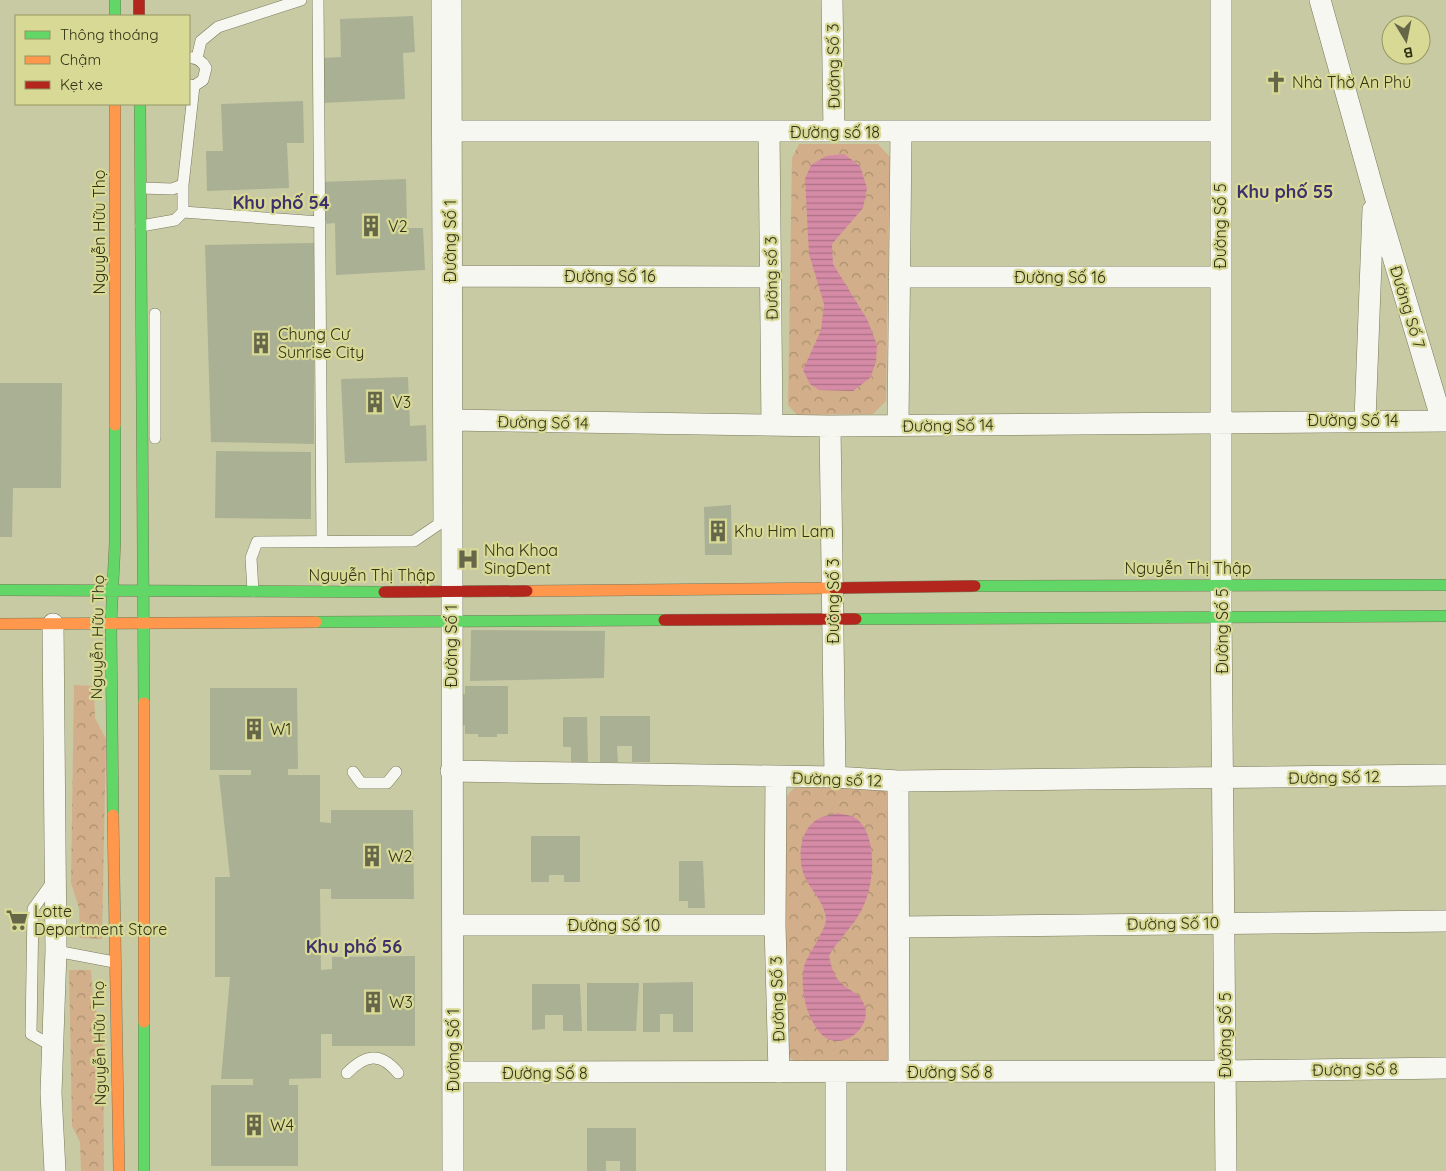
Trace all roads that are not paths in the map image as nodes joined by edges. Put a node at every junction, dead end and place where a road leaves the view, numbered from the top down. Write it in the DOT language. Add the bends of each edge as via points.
graph roads {
  1 [pos="115,0"];
  2 [pos="139,0"];
  3 [pos="302,0"];
  4 [pos="318,0"];
  5 [pos="832,0"];
  6 [pos="1221,0"];
  7 [pos="1320,0"];
  8 [pos="444,3"];
  9 [pos="115,15"];
  10 [pos="139,15"];
  11 [pos="193,58"];
  12 [pos="191,85"];
  13 [pos="190,98"];
  14 [pos="115,105"];
  15 [pos="140,105"];
  16 [pos="189,105"];
  17 [pos="450,131"];
  18 [pos="769,131"];
  19 [pos="834,131"];
  20 [pos="1220,131"];
  21 [pos="901,132"];
  22 [pos="183,185"];
  23 [pos="146,188"];
  24 [pos="1374,192"];
  25 [pos="183,212"];
  26 [pos="154,220"];
  27 [pos="320,222"];
  28 [pos="141,226"];
  29 [pos="450,276"];
  30 [pos="770,276"];
  31 [pos="899,277"];
  32 [pos="1220,277"];
  33 [pos="142,293"];
  34 [pos="450,420"];
  35 [pos="1365,420"];
  36 [pos="1444,421"];
  37 [pos="1222,422"];
  38 [pos="772,425"];
  39 [pos="830,426"];
  40 [pos="898,426"];
  41 [pos="143,456"];
  42 [pos="322,542"];
  43 [pos="1222,584"];
  44 [pos="1446,586"];
  45 [pos="834,587"];
  46 [pos="0,590"];
  47 [pos="113,590"];
  48 [pos="144,591"];
  49 [pos="253,591"];
  50 [pos="451,592"];
  51 [pos="178,599"];
  52 [pos="1221,616"];
  53 [pos="1446,616"];
  54 [pos="833,619"];
  55 [pos="62,621"];
  56 [pos="450,622"];
  57 [pos="111,623"];
  58 [pos="143,623"];
  59 [pos="178,623"];
  60 [pos="0,624"];
  61 [pos="353,772"];
  62 [pos="396,772"];
  63 [pos="451,772"];
  64 [pos="1446,775"];
  65 [pos="776,776"];
  66 [pos="835,777"];
  67 [pos="1223,778"];
  68 [pos="898,781"];
  69 [pos="55,878"];
  70 [pos="1446,921"];
  71 [pos="1225,922"];
  72 [pos="454,924"];
  73 [pos="775,925"];
  74 [pos="899,927"];
  75 [pos="56,951"];
  76 [pos="114,962"];
  77 [pos="52,1046"];
  78 [pos="1446,1068"];
  79 [pos="1225,1071"];
  80 [pos="453,1072"];
  81 [pos="779,1072"];
  82 [pos="836,1072"];
  83 [pos="899,1072"];
  84 [pos="347,1073"];
  85 [pos="398,1073"];
  86 [pos="145,1119"];
  87 [pos="56,1171"];
  88 [pos="118,1171"];
  89 [pos="144,1171"];
  90 [pos="155,1171"];
  91 [pos="453,1171"];
  92 [pos="836,1171"];
  93 [pos="1226,1171"];
  1 -- 9 [label="main road"];
  2 -- 10 [label="main road"];
  3 -- 11 [label="lane" via="218,27 202,41"];
  4 -- 27 [label="lane"];
  5 -- 19 [label="street, Đường Số 3"];
  6 -- 20 [label="street, Đường Số 5"];
  7 -- 24 [label="street, Đường Số 7"];
  8 -- 17 [label="street, Đường Số 1"];
  8 -- 42 [label="lane" via="439,524 414,541"];
  11 -- 12 [label="lane" via="203,62 206,75"];
  12 -- 13 [label="lane"];
  14 -- 47 [label="main road, Nguyễn Hữu Thọ"];
  15 -- 23 [label="main road" via="141,175"];
  16 -- 22 [label="lane"];
  17 -- 18 [label="street, Đường số 18"];
  17 -- 29 [label="street, Đường Số 1"];
  18 -- 19 [label="street, Đường số 18"];
  18 -- 30 [label="street, Đường số 3"];
  19 -- 21 [label="street, Đường số 18"];
  20 -- 21 [label="street, Đường số 18"];
  20 -- 32 [label="street, Đường Số 5"];
  21 -- 31 [label="street"];
  22 -- 23 [label="lane" via="172,189"];
  22 -- 25 [label="lane"];
  23 -- 26 [label="lane"];
  23 -- 28 [label="main road"];
  24 -- 35 [label="street, Đường Số 7"];
  24 -- 36 [label="street, Đường Số 7"];
  25 -- 26 [label="lane" via="175,220"];
  25 -- 27 [label="lane"];
  26 -- 28 [label="lane"];
  27 -- 42 [label="lane"];
  28 -- 33 [label="main road"];
  29 -- 30 [label="street, Đường Số 16"];
  29 -- 34 [label="street, Đường Số 1"];
  30 -- 38 [label="street, Đường số 3"];
  31 -- 32 [label="street, Đường Số 16"];
  31 -- 40 [label="street"];
  32 -- 37 [label="street, Đường Số 5"];
  33 -- 41 [label="main road"];
  33 -- 41 [label="lane" via="155,297 156,434 155,441"];
  34 -- 38 [label="street, Đường Số 14"];
  34 -- 50 [label="street, Đường Số 1"];
  35 -- 36 [label="street, Đường Số 14"];
  35 -- 37 [label="street, Đường Số 14"];
  37 -- 40 [label="street, Đường Số 14"];
  37 -- 43 [label="street, Đường Số 5"];
  38 -- 39 [label="street, Đường Số 14"];
  39 -- 40 [label="street, Đường Số 14"];
  39 -- 45 [label="street, Đường Số 3"];
  41 -- 48 [label="main road"];
  42 -- 49 [label="lane" via="257,542 252,558"];
  43 -- 44 [label="main road, Nguyễn Thị Thập"];
  43 -- 45 [label="main road, Nguyễn Thị Thập"];
  43 -- 52 [label="street, Đường Số 5"];
  45 -- 50 [label="main road, Nguyễn Thị Thập"];
  45 -- 54 [label="street, Đường Số 3"];
  46 -- 47 [label="main road, Nguyễn Thị Thập" via="66,594"];
  47 -- 48 [label="main road, Nguyễn Thị Thập"];
  47 -- 57 [label="main road, Nguyễn Hữu Thọ"];
  48 -- 51 [label="main road, Nguyễn Thị Thập"];
  48 -- 58 [label="main road"];
  49 -- 50 [label="main road, Nguyễn Thị Thập"];
  49 -- 51 [label="main road, Nguyễn Thị Thập"];
  50 -- 56 [label="street, Đường Số 1"];
  51 -- 59 [label="main road"];
  52 -- 53 [label="main road"];
  52 -- 54 [label="main road"];
  52 -- 67 [label="street, Đường Số 5"];
  54 -- 56 [label="main road"];
  54 -- 66 [label="street, Đường Số 3"];
  55 -- 57 [label="main road"];
  55 -- 60 [label="main road"];
  55 -- 69 [label="street"];
  56 -- 59 [label="main road"];
  56 -- 63 [label="street, Đường Số 1"];
  57 -- 58 [label="main road"];
  57 -- 76 [label="main road, Nguyễn Hữu Thọ"];
  58 -- 59 [label="main road"];
  58 -- 86 [label="main road"];
  61 -- 62 [label="lane" via="361,783 386,783"];
  63 -- 65 [label="street, Đường số 12"];
  63 -- 72 [label="street, Đường Số 1"];
  64 -- 67 [label="street, Đường Số 12"];
  65 -- 66 [label="street, Đường số 12"];
  65 -- 73 [label="street, Đường Số 3"];
  66 -- 68 [label="street, Đường số 12"];
  67 -- 68 [label="street, Đường số 12"];
  67 -- 71 [label="street, Đường Số 5"];
  68 -- 74 [label="street"];
  69 -- 75 [label="street"];
  69 -- 77 [label="lane" via="33,909 31,1034"];
  70 -- 71 [label="street, Đường Số 10"];
  71 -- 74 [label="street, Đường Số 10"];
  71 -- 79 [label="street, Đường Số 5"];
  72 -- 73 [label="street, Đường Số 10"];
  72 -- 80 [label="street, Đường Số 1"];
  73 -- 81 [label="street, Đường Số 3"];
  74 -- 83 [label="street"];
  75 -- 76 [label="lane"];
  75 -- 77 [label="street"];
  76 -- 88 [label="main road, Nguyễn Hữu Thọ"];
  77 -- 87 [label="street" via="51,1093"];
  78 -- 79 [label="street, Đường Số 8"];
  79 -- 83 [label="street, Đường Số 8"];
  79 -- 93 [label="street, Đường Số 5"];
  80 -- 81 [label="street, Đường Số 8"];
  80 -- 91 [label="street, Đường Số 1"];
  81 -- 82 [label="street, Đường Số 8"];
  82 -- 83 [label="street, Đường Số 8"];
  82 -- 92 [label="street"];
  84 -- 85 [label="lane" via="359,1061 375,1057 390,1063"];
  86 -- 89 [label="main road"];
  86 -- 90 [label="street"];
}
